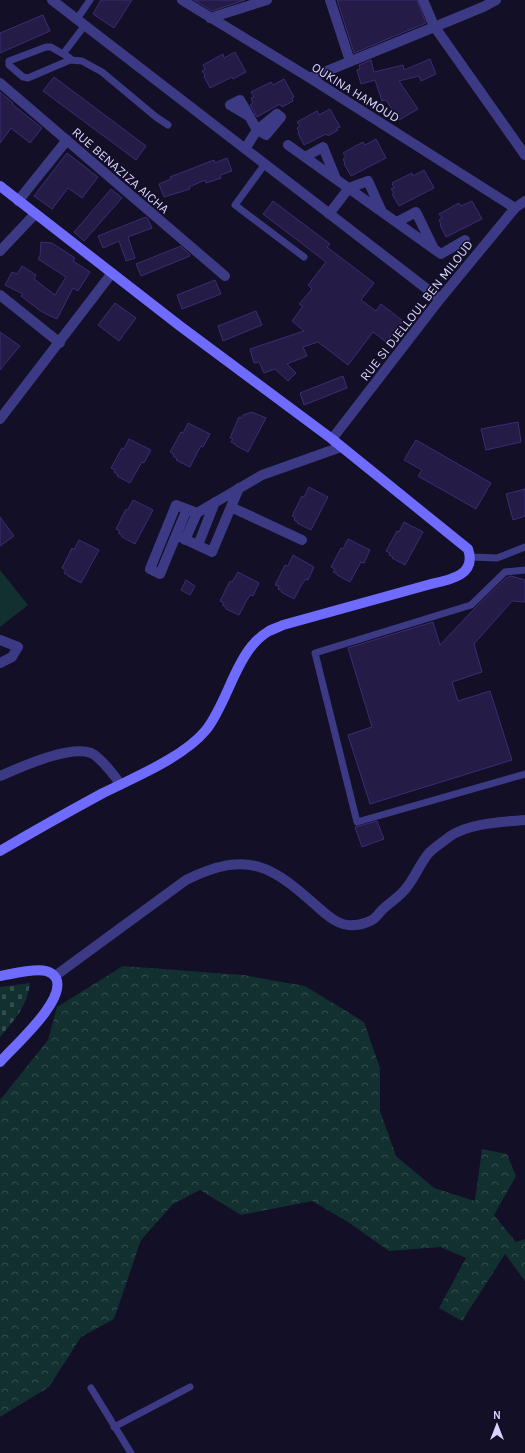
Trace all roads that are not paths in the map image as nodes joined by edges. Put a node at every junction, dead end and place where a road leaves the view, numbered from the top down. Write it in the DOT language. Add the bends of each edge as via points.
graph roads {
  1 [pos="52,0"];
  2 [pos="90,0"];
  3 [pos="182,0"];
  4 [pos="267,0"];
  5 [pos="330,0"];
  6 [pos="423,0"];
  7 [pos="496,0"];
  8 [pos="482,4"];
  9 [pos="210,18"];
  10 [pos="81,22"];
  11 [pos="434,26"];
  12 [pos="63,54"];
  13 [pos="70,60"];
  14 [pos="350,61"];
  15 [pos="310,78"];
  16 [pos="0,83"];
  17 [pos="250,117"];
  18 [pos="168,125"];
  19 [pos="67,140"];
  20 [pos="288,145"];
  21 [pos="245,149"];
  22 [pos="525,155"];
  23 [pos="305,157"];
  24 [pos="265,164"];
  25 [pos="336,179"];
  26 [pos="0,186"];
  27 [pos="349,188"];
  28 [pos="18,201"];
  29 [pos="525,201"];
  30 [pos="515,208"];
  31 [pos="382,212"];
  32 [pos="35,214"];
  33 [pos="329,214"];
  34 [pos="397,222"];
  35 [pos="465,240"];
  36 [pos="434,249"];
  37 [pos="0,251"];
  38 [pos="304,257"];
  39 [pos="112,274"];
  40 [pos="225,276"];
  41 [pos="0,295"];
  42 [pos="440,299"];
  43 [pos="60,343"];
  44 [pos="0,419"];
  45 [pos="332,439"];
  46 [pos="341,447"];
  47 [pos="239,488"];
  48 [pos="215,502"];
  49 [pos="231,507"];
  50 [pos="187,509"];
  51 [pos="197,513"];
  52 [pos="181,538"];
  53 [pos="302,540"];
  54 [pos="198,545"];
  55 [pos="525,547"];
  56 [pos="471,557"];
  57 [pos="525,570"];
  58 [pos="0,640"];
  59 [pos="0,663"];
  60 [pos="525,774"];
  61 [pos="0,776"];
  62 [pos="120,784"];
  63 [pos="525,820"];
  64 [pos="0,851"];
  65 [pos="0,976"];
  66 [pos="55,976"];
  67 [pos="0,1062"];
  68 [pos="190,1387"];
  69 [pos="91,1388"];
  70 [pos="114,1427"];
  71 [pos="131,1453"];
  1 -- 10 [label="street"];
  2 -- 10 [label="lane"];
  3 -- 9 [label="street, OUKINA HAMOUD"];
  4 -- 9 [label="street"];
  5 -- 14 [label="street"];
  6 -- 11 [label="street"];
  7 -- 8 [label="street"];
  8 -- 11 [label="street"];
  9 -- 15 [label="street, OUKINA HAMOUD"];
  10 -- 12 [label="lane"];
  10 -- 21 [label="street"];
  11 -- 14 [label="street"];
  11 -- 22 [label="street"];
  12 -- 13 [label="lane"];
  12 -- 13 [label="lane" via="46,47 9,62 9,65 28,78"];
  13 -- 18 [label="lane" via="82,61 102,72"];
  14 -- 15 [label="street"];
  15 -- 30 [label="street, OUKINA HAMOUD"];
  16 -- 19 [label="street, RUE BENAZIZA AICHA"];
  17 -- 21 [label="street" via="257,130"];
  19 -- 28 [label="street"];
  19 -- 40 [label="street, RUE BENAZIZA AICHA"];
  20 -- 23 [label="street"];
  21 -- 24 [label="street"];
  23 -- 25 [label="street"];
  23 -- 25 [label="street" via="323,147"];
  24 -- 33 [label="street"];
  24 -- 38 [label="lane" via="235,206"];
  25 -- 27 [label="street"];
  26 -- 28 [label="main road"];
  27 -- 31 [label="street"];
  27 -- 31 [label="street" via="368,181"];
  27 -- 33 [label="street"];
  28 -- 32 [label="main road"];
  29 -- 30 [label="street, RUE SI DJELLOUL BEN MILOUD"];
  30 -- 42 [label="street, RUE SI DJELLOUL BEN MILOUD"];
  31 -- 34 [label="street"];
  32 -- 37 [label="street"];
  32 -- 39 [label="main road"];
  33 -- 42 [label="street"];
  34 -- 36 [label="street"];
  34 -- 36 [label="street" via="416,212"];
  35 -- 36 [label="street" via="441,254"];
  39 -- 43 [label="street"];
  39 -- 45 [label="main road"];
  41 -- 43 [label="street"];
  42 -- 45 [label="street, RUE SI DJELLOUL BEN MILOUD"];
  43 -- 44 [label="street"];
  45 -- 46 [label="main road"];
  46 -- 47 [label="street" via="262,475"];
  46 -- 56 [label="main road" via="468,549"];
  47 -- 48 [label="street"];
  47 -- 49 [label="street"];
  48 -- 51 [label="street"];
  48 -- 54 [label="street"];
  49 -- 53 [label="street"];
  49 -- 54 [label="street" via="212,552"];
  50 -- 51 [label="street"];
  50 -- 52 [label="street"];
  50 -- 52 [label="street" via="176,505 150,569 160,574"];
  51 -- 52 [label="street"];
  52 -- 54 [label="street"];
  55 -- 56 [label="lane" via="497,558"];
  56 -- 62 [label="main road" via="462,574 452,579 269,631 248,652 216,715 205,730 189,746 167,760"];
  57 -- 60 [label="lane" via="505,572 471,605 315,653 357,822"];
  58 -- 59 [label="street" via="18,647 12,657"];
  61 -- 62 [label="street" via="35,761 80,751 92,754 112,772"];
  62 -- 64 [label="main road"];
  63 -- 66 [label="street" via="480,825 450,836 428,853 406,888 373,920 353,926 342,924 328,916 280,876 262,867 241,863 205,871 186,880"];
  65 -- 66 [label="main road" via="40,970 48,971"];
  66 -- 67 [label="main road" via="58,990 48,1010"];
  68 -- 70 [label="lane"];
  69 -- 70 [label="lane"];
  70 -- 71 [label="lane"];
}
